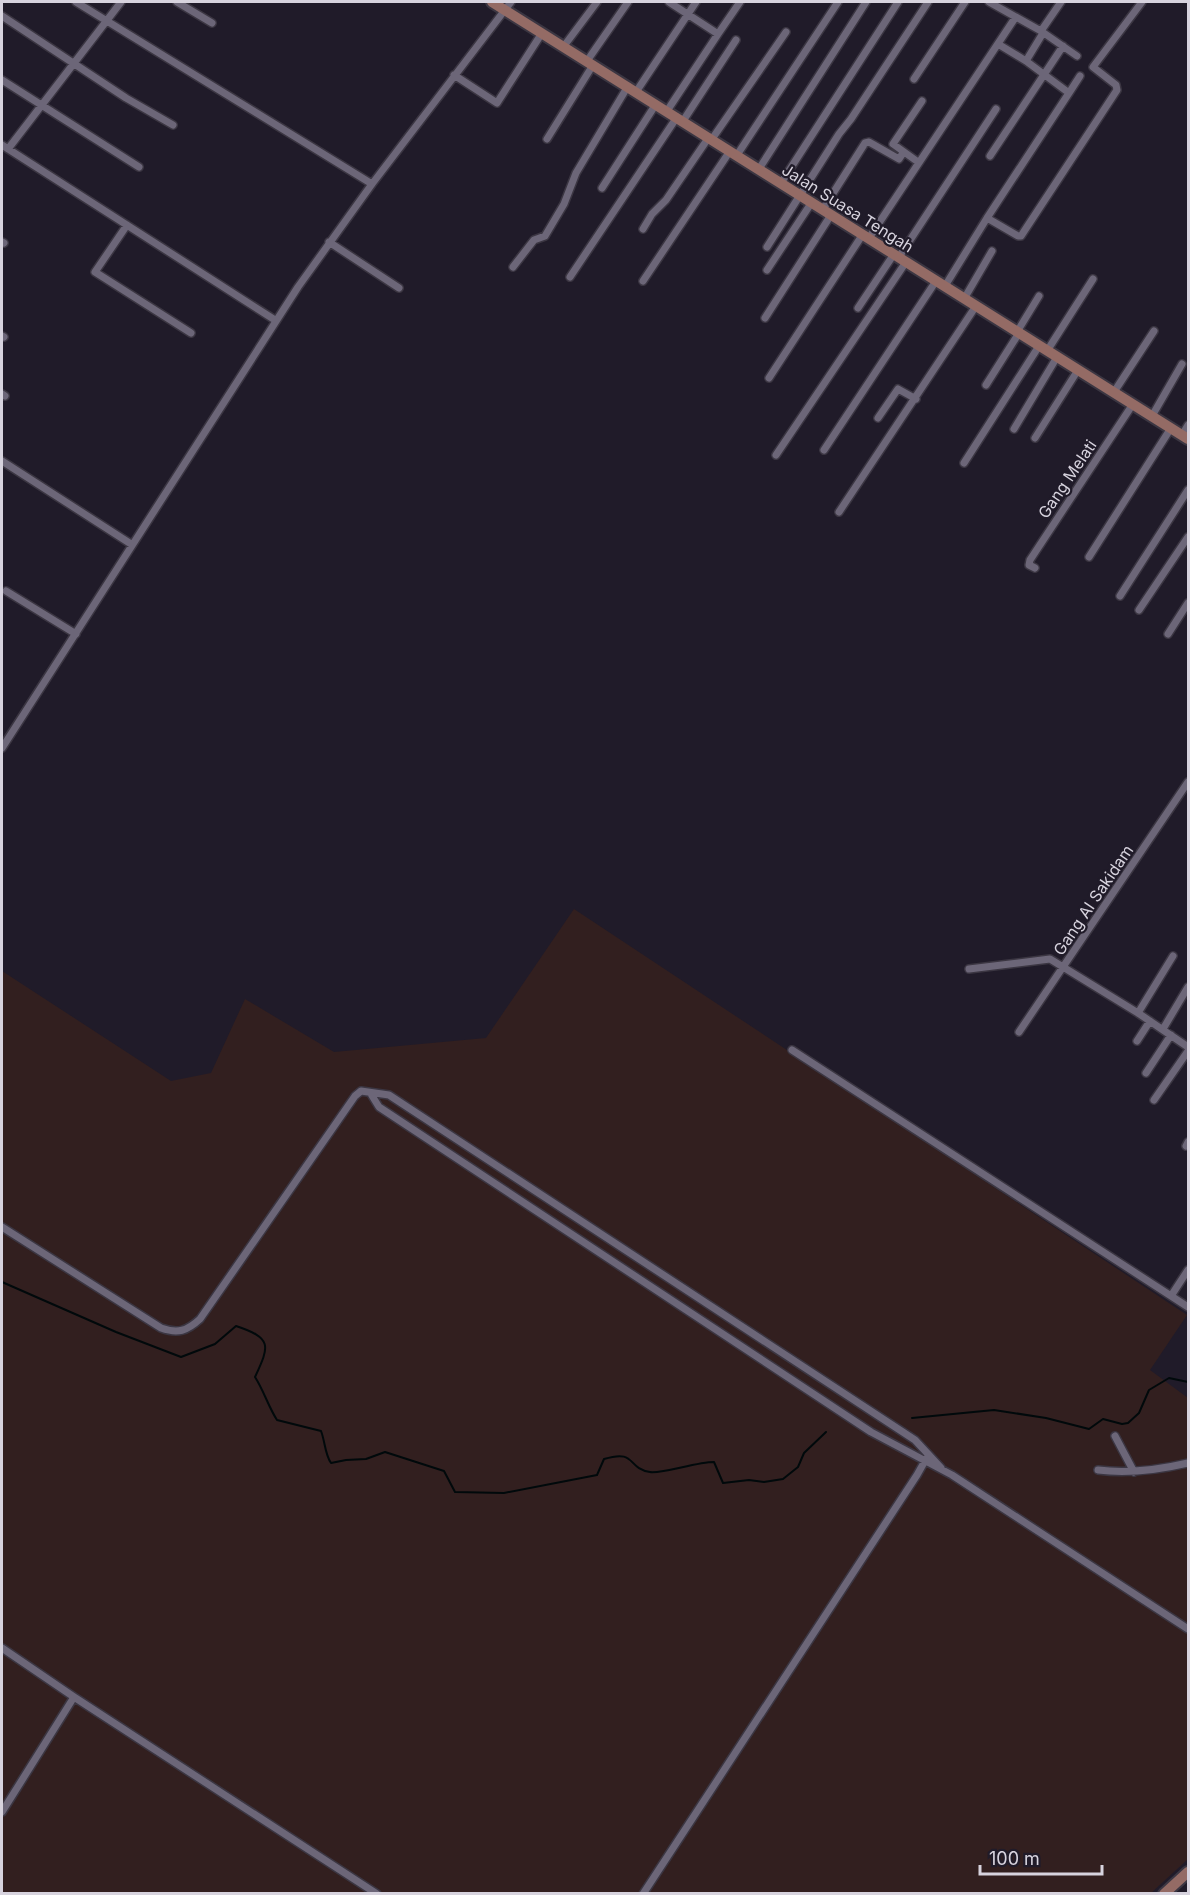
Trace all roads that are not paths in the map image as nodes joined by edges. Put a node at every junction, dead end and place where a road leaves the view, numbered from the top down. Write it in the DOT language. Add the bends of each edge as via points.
graph roads {
  1 [pos="76,2"];
  2 [pos="121,2"];
  3 [pos="177,2"];
  4 [pos="492,2"];
  5 [pos="597,2"];
  6 [pos="628,2"];
  7 [pos="669,2"];
  8 [pos="696,2"];
  9 [pos="740,2"];
  10 [pos="838,2"];
  11 [pos="866,2"];
  12 [pos="898,2"];
  13 [pos="928,2"];
  14 [pos="965,2"];
  15 [pos="989,2"];
  16 [pos="1007,2"];
  17 [pos="1061,2"];
  18 [pos="1142,2"];
  19 [pos="508,5"];
  20 [pos="1002,9"];
  21 [pos="688,14"];
  22 [pos="2,16"];
  23 [pos="1015,18"];
  24 [pos="107,21"];
  25 [pos="212,23"];
  26 [pos="786,32"];
  27 [pos="1042,32"];
  28 [pos="542,33"];
  29 [pos="718,34"];
  30 [pos="736,40"];
  31 [pos="998,44"];
  32 [pos="564,46"];
  33 [pos="1063,46"];
  34 [pos="1077,56"];
  35 [pos="1026,61"];
  36 [pos="590,63"];
  37 [pos="75,64"];
  38 [pos="1044,75"];
  39 [pos="1080,76"];
  40 [pos="457,77"];
  41 [pos="914,79"];
  42 [pos="2,80"];
  43 [pos="632,89"];
  44 [pos="1069,93"];
  45 [pos="922,101"];
  46 [pos="656,104"];
  47 [pos="43,105"];
  48 [pos="996,109"];
  49 [pos="667,111"];
  50 [pos="680,119"];
  51 [pos="172,125"];
  52 [pos="547,139"];
  53 [pos="711,139"];
  54 [pos="5,147"];
  55 [pos="734,153"];
  56 [pos="903,153"];
  57 [pos="990,156"];
  58 [pos="918,162"];
  59 [pos="139,167"];
  60 [pos="759,169"];
  61 [pos="781,183"];
  62 [pos="372,184"];
  63 [pos="602,188"];
  64 [pos="801,195"];
  65 [pos="812,202"];
  66 [pos="827,212"];
  67 [pos="987,218"];
  68 [pos="126,225"];
  69 [pos="643,229"];
  70 [pos="866,236"];
  71 [pos="329,242"];
  72 [pos="767,247"];
  73 [pos="992,251"];
  74 [pos="900,258"];
  75 [pos="513,267"];
  76 [pos="767,270"];
  77 [pos="570,277"];
  78 [pos="1092,279"];
  79 [pos="643,281"];
  80 [pos="940,284"];
  81 [pos="399,288"];
  82 [pos="1039,296"];
  83 [pos="964,298"];
  84 [pos="976,306"];
  85 [pos="858,308"];
  86 [pos="765,318"];
  87 [pos="275,321"];
  88 [pos="1154,331"];
  89 [pos="1018,332"];
  90 [pos="191,333"];
  91 [pos="1048,351"];
  92 [pos="1182,364"];
  93 [pos="1078,370"];
  94 [pos="769,378"];
  95 [pos="986,385"];
  96 [pos="1114,392"];
  97 [pos="916,399"];
  98 [pos="1133,404"];
  99 [pos="1152,416"];
  100 [pos="878,418"];
  101 [pos="1188,425"];
  102 [pos="1171,428"];
  103 [pos="1014,429"];
  104 [pos="1185,437"];
  105 [pos="1035,438"];
  106 [pos="824,450"];
  107 [pos="776,455"];
  108 [pos="2,461"];
  109 [pos="964,463"];
  110 [pos="1188,490"];
  111 [pos="839,512"];
  112 [pos="1188,537"];
  113 [pos="131,544"];
  114 [pos="1089,557"];
  115 [pos="1035,568"];
  116 [pos="6,591"];
  117 [pos="1120,596"];
  118 [pos="1188,603"];
  119 [pos="1139,610"];
  120 [pos="76,634"];
  121 [pos="1168,634"];
  122 [pos="2,748"];
  123 [pos="1188,782"];
  124 [pos="1173,956"];
  125 [pos="1064,967"];
  126 [pos="969,969"];
  127 [pos="1188,987"];
  128 [pos="1138,1013"];
  129 [pos="1150,1021"];
  130 [pos="1163,1029"];
  131 [pos="1019,1032"];
  132 [pos="1171,1035"];
  133 [pos="1137,1041"];
  134 [pos="1188,1049"];
  135 [pos="792,1050"];
  136 [pos="1146,1072"];
  137 [pos="371,1094"];
  138 [pos="1154,1100"];
  139 [pos="2,1227"];
  140 [pos="1188,1270"];
  141 [pos="1171,1296"];
  142 [pos="1188,1307"];
  143 [pos="1115,1436"];
  144 [pos="927,1457"];
  145 [pos="1188,1463"];
  146 [pos="1098,1470"];
  147 [pos="1134,1472"];
  148 [pos="1188,1629"];
  149 [pos="2,1648"];
  150 [pos="74,1698"];
  151 [pos="2,1812"];
  152 [pos="1188,1872"];
  153 [pos="377,1893"];
  154 [pos="643,1893"];
  155 [pos="1164,1893"];
  1 -- 24 [label="street"];
  2 -- 24 [label="street"];
  3 -- 25 [label="street"];
  4 -- 19 [label="street, Jalan Suasa Tengah"];
  5 -- 32 [label="street"];
  6 -- 36 [label="street"];
  7 -- 21 [label="street"];
  8 -- 21 [label="street"];
  9 -- 29 [label="street"];
  10 -- 55 [label="street"];
  11 -- 60 [label="street"];
  12 -- 61 [label="street"];
  13 -- 64 [label="street"];
  14 -- 41 [label="street"];
  15 -- 20 [label="street"];
  16 -- 20 [label="street"];
  17 -- 27 [label="street"];
  18 -- 67 [label="street" via="1093,67 1117,90 1021,236"];
  19 -- 28 [label="street, Jalan Suasa Tengah"];
  19 -- 40 [label="street"];
  20 -- 23 [label="street"];
  21 -- 29 [label="street"];
  21 -- 43 [label="street"];
  22 -- 37 [label="street"];
  23 -- 27 [label="street"];
  23 -- 31 [label="street"];
  24 -- 37 [label="street"];
  24 -- 62 [label="street"];
  26 -- 53 [label="street"];
  27 -- 33 [label="street"];
  27 -- 35 [label="street"];
  28 -- 32 [label="street, Jalan Suasa Tengah"];
  28 -- 40 [label="street" via="499,102"];
  29 -- 49 [label="street"];
  30 -- 50 [label="street"];
  31 -- 35 [label="street"];
  31 -- 58 [label="street"];
  32 -- 36 [label="street, Jalan Suasa Tengah"];
  33 -- 34 [label="street"];
  33 -- 38 [label="street"];
  35 -- 38 [label="street"];
  36 -- 43 [label="street, Jalan Suasa Tengah"];
  36 -- 52 [label="street"];
  37 -- 47 [label="street"];
  37 -- 51 [label="street"];
  38 -- 44 [label="street"];
  38 -- 57 [label="street"];
  39 -- 44 [label="street"];
  40 -- 62 [label="street"];
  42 -- 47 [label="street"];
  43 -- 46 [label="street, Jalan Suasa Tengah"];
  43 -- 75 [label="street" via="576,173 545,236 534,240"];
  44 -- 67 [label="street"];
  45 -- 56 [label="street" via="893,144"];
  46 -- 49 [label="street, Jalan Suasa Tengah"];
  46 -- 63 [label="street"];
  47 -- 54 [label="street"];
  47 -- 59 [label="street"];
  48 -- 74 [label="street"];
  49 -- 50 [label="street, Jalan Suasa Tengah"];
  50 -- 53 [label="street, Jalan Suasa Tengah"];
  50 -- 77 [label="street"];
  53 -- 55 [label="street, Jalan Suasa Tengah"];
  53 -- 69 [label="street"];
  54 -- 68 [label="street"];
  55 -- 60 [label="street, Jalan Suasa Tengah"];
  55 -- 79 [label="street"];
  56 -- 58 [label="street"];
  56 -- 66 [label="street" via="899,159 865,143"];
  58 -- 70 [label="street"];
  60 -- 61 [label="street, Jalan Suasa Tengah"];
  61 -- 64 [label="street, Jalan Suasa Tengah"];
  62 -- 71 [label="street"];
  64 -- 65 [label="street, Jalan Suasa Tengah"];
  64 -- 72 [label="street"];
  65 -- 66 [label="street, Jalan Suasa Tengah"];
  65 -- 76 [label="street"];
  66 -- 70 [label="street, Jalan Suasa Tengah"];
  66 -- 86 [label="street"];
  67 -- 80 [label="street"];
  68 -- 87 [label="street"];
  68 -- 90 [label="street" via="95,272"];
  70 -- 74 [label="street, Jalan Suasa Tengah"];
  70 -- 94 [label="street"];
  71 -- 81 [label="street"];
  71 -- 87 [label="street"];
  73 -- 83 [label="street"];
  74 -- 80 [label="street, Jalan Suasa Tengah"];
  74 -- 85 [label="street"];
  74 -- 107 [label="street"];
  78 -- 91 [label="street"];
  80 -- 83 [label="street, Jalan Suasa Tengah"];
  80 -- 106 [label="street"];
  82 -- 89 [label="street"];
  83 -- 84 [label="street, Jalan Suasa Tengah"];
  84 -- 89 [label="street, Jalan Suasa Tengah"];
  84 -- 97 [label="street"];
  87 -- 113 [label="street"];
  88 -- 96 [label="street"];
  89 -- 91 [label="street, Jalan Suasa Tengah"];
  89 -- 95 [label="street"];
  91 -- 93 [label="street, Jalan Suasa Tengah"];
  91 -- 103 [label="street"];
  91 -- 109 [label="street"];
  92 -- 99 [label="street"];
  93 -- 96 [label="street, Jalan Suasa Tengah"];
  93 -- 105 [label="street"];
  96 -- 98 [label="street, Jalan Suasa Tengah"];
  97 -- 100 [label="street" via="898,389"];
  97 -- 111 [label="street"];
  98 -- 99 [label="street, Jalan Suasa Tengah"];
  98 -- 115 [label="street, Gang Melati" via="1030,560"];
  99 -- 102 [label="street, Jalan Suasa Tengah"];
  101 -- 104 [label="street"];
  102 -- 104 [label="street, Jalan Suasa Tengah"];
  102 -- 114 [label="street"];
  108 -- 113 [label="street"];
  110 -- 117 [label="street"];
  112 -- 119 [label="street"];
  113 -- 120 [label="street"];
  116 -- 120 [label="street"];
  118 -- 121 [label="street"];
  120 -- 122 [label="street"];
  123 -- 125 [label="street, Gang Al Sakidam"];
  124 -- 128 [label="street"];
  125 -- 126 [label="street" via="1047,959"];
  125 -- 128 [label="street"];
  125 -- 131 [label="street, Gang Al Sakidam"];
  127 -- 130 [label="street"];
  128 -- 129 [label="street"];
  129 -- 130 [label="street"];
  129 -- 133 [label="street"];
  130 -- 132 [label="street"];
  132 -- 134 [label="street"];
  132 -- 136 [label="street"];
  134 -- 138 [label="street"];
  135 -- 141 [label="street"];
  137 -- 139 [label="street" via="361,1091 355,1096 200,1319 184,1331 161,1328"];
  137 -- 144 [label="street" via="379,1107 871,1432"];
  137 -- 144 [label="street" via="389,1095 915,1440"];
  140 -- 141 [label="street"];
  141 -- 142 [label="street"];
  143 -- 147 [label="street"];
  144 -- 148 [label="street"];
  144 -- 154 [label="street"];
  145 -- 147 [label="street"];
  146 -- 147 [label="street"];
  149 -- 150 [label="street"];
  150 -- 151 [label="street"];
  150 -- 153 [label="street"];
  152 -- 155 [label="street"];
}
